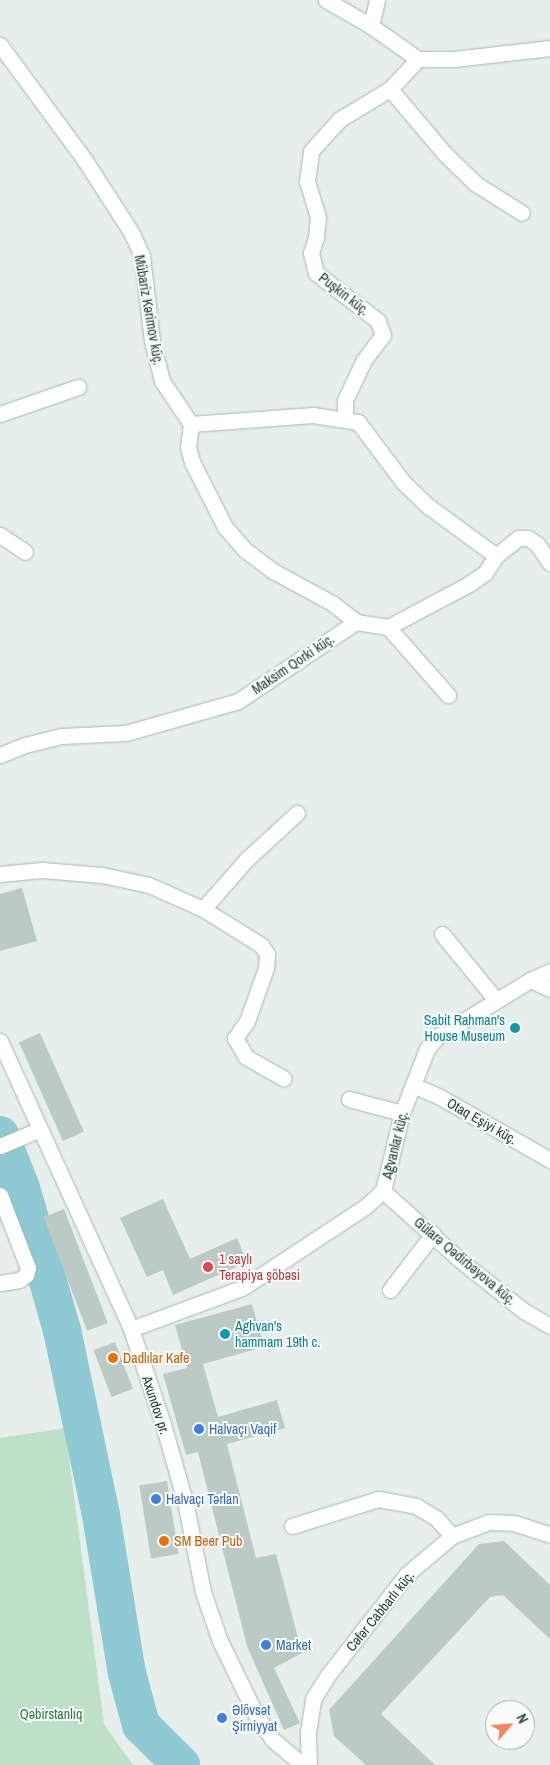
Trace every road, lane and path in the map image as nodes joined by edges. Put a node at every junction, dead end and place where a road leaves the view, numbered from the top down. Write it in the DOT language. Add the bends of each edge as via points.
graph roads {
  1 [pos="326,0"];
  2 [pos="377,0"];
  3 [pos="371,26"];
  4 [pos="0,45"];
  5 [pos="550,48"];
  6 [pos="418,59"];
  7 [pos="390,89"];
  8 [pos="522,213"];
  9 [pos="78,387"];
  10 [pos="0,414"];
  11 [pos="345,418"];
  12 [pos="191,424"];
  13 [pos="0,535"];
  14 [pos="26,552"];
  15 [pos="496,556"];
  16 [pos="550,564"];
  17 [pos="356,622"];
  18 [pos="388,627"];
  19 [pos="448,695"];
  20 [pos="0,755"];
  21 [pos="297,813"];
  22 [pos="0,874"];
  23 [pos="203,909"];
  24 [pos="442,934"];
  25 [pos="550,972"];
  26 [pos="530,980"];
  27 [pos="550,989"];
  28 [pos="496,1000"];
  29 [pos="0,1041"];
  30 [pos="283,1078"];
  31 [pos="413,1085"];
  32 [pos="349,1099"];
  33 [pos="402,1113"];
  34 [pos="38,1130"];
  35 [pos="0,1146"];
  36 [pos="550,1160"];
  37 [pos="383,1191"];
  38 [pos="0,1194"];
  39 [pos="433,1234"];
  40 [pos="0,1283"];
  41 [pos="390,1290"];
  42 [pos="550,1326"];
  43 [pos="131,1329"];
  44 [pos="292,1526"];
  45 [pos="550,1535"];
  46 [pos="452,1536"];
  47 [pos="303,1765"];
  48 [pos="308,1765"];
  1 -- 3 [label="street"];
  2 -- 3 [label="street"];
  3 -- 6 [label="street"];
  4 -- 12 [label="street, Mübariz Kərimov küç." via="84,160 131,232 142,256 152,341 162,381"];
  5 -- 6 [label="street" via="454,59"];
  6 -- 7 [label="street, Puşkin küç."];
  7 -- 8 [label="street" via="445,154 476,184"];
  7 -- 11 [label="street, Puşkin küç." via="340,119 311,151 307,181 318,217 311,253 316,272 378,321 383,335 364,360 345,400"];
  9 -- 10 [label="street"];
  11 -- 12 [label="street" via="313,415"];
  11 -- 15 [label="street" via="358,422 367,430 403,482 428,506"];
  12 -- 17 [label="street" via="188,447 192,462 230,533 245,550 273,571 332,603"];
  13 -- 14 [label="street"];
  15 -- 16 [label="street" via="518,538 528,538"];
  15 -- 18 [label="street" via="484,573 469,584"];
  17 -- 18 [label="street"];
  17 -- 20 [label="street, Maksim Qorki küç." via="238,701 126,733 62,736"];
  18 -- 19 [label="street"];
  21 -- 23 [label="street" via="247,859"];
  22 -- 23 [label="street" via="42,870 102,875 149,885"];
  23 -- 30 [label="street" via="261,945 267,954 266,968 255,1000 235,1038 246,1057"];
  24 -- 28 [label="street"];
  25 -- 26 [label="street, Ağvanlar küç."];
  26 -- 27 [label="street"];
  26 -- 28 [label="street, Ağvanlar küç."];
  28 -- 31 [label="street, Ağvanlar küç." via="437,1036 427,1049"];
  29 -- 34 [label="street, Axundov pr."];
  31 -- 33 [label="street, Ağvanlar küç."];
  31 -- 36 [label="street, Otaq Eşiyi küç."];
  32 -- 33 [label="street"];
  33 -- 37 [label="street, Ağvanlar küç."];
  34 -- 35 [label="street"];
  34 -- 43 [label="street, Axundov pr."];
  37 -- 39 [label="street, Gülarə Qədirbəyova küç."];
  37 -- 43 [label="street, Ağvanlar küç." via="365,1207 242,1288"];
  38 -- 40 [label="street" via="28,1268 19,1280"];
  39 -- 41 [label="street"];
  39 -- 42 [label="street, Gülarə Qədirbəyova küç." via="524,1311"];
  43 -- 47 [label="street, Axundov pr." via="163,1424 185,1501 203,1592 220,1640 256,1715 273,1740"];
  44 -- 46 [label="street" via="378,1499 416,1506 436,1518"];
  45 -- 46 [label="street, Cəfər Cabbarlı küç." via="514,1523 489,1522"];
  46 -- 48 [label="street, Cəfər Cabbarlı küç." via="407,1574 328,1675 313,1699"];
}
